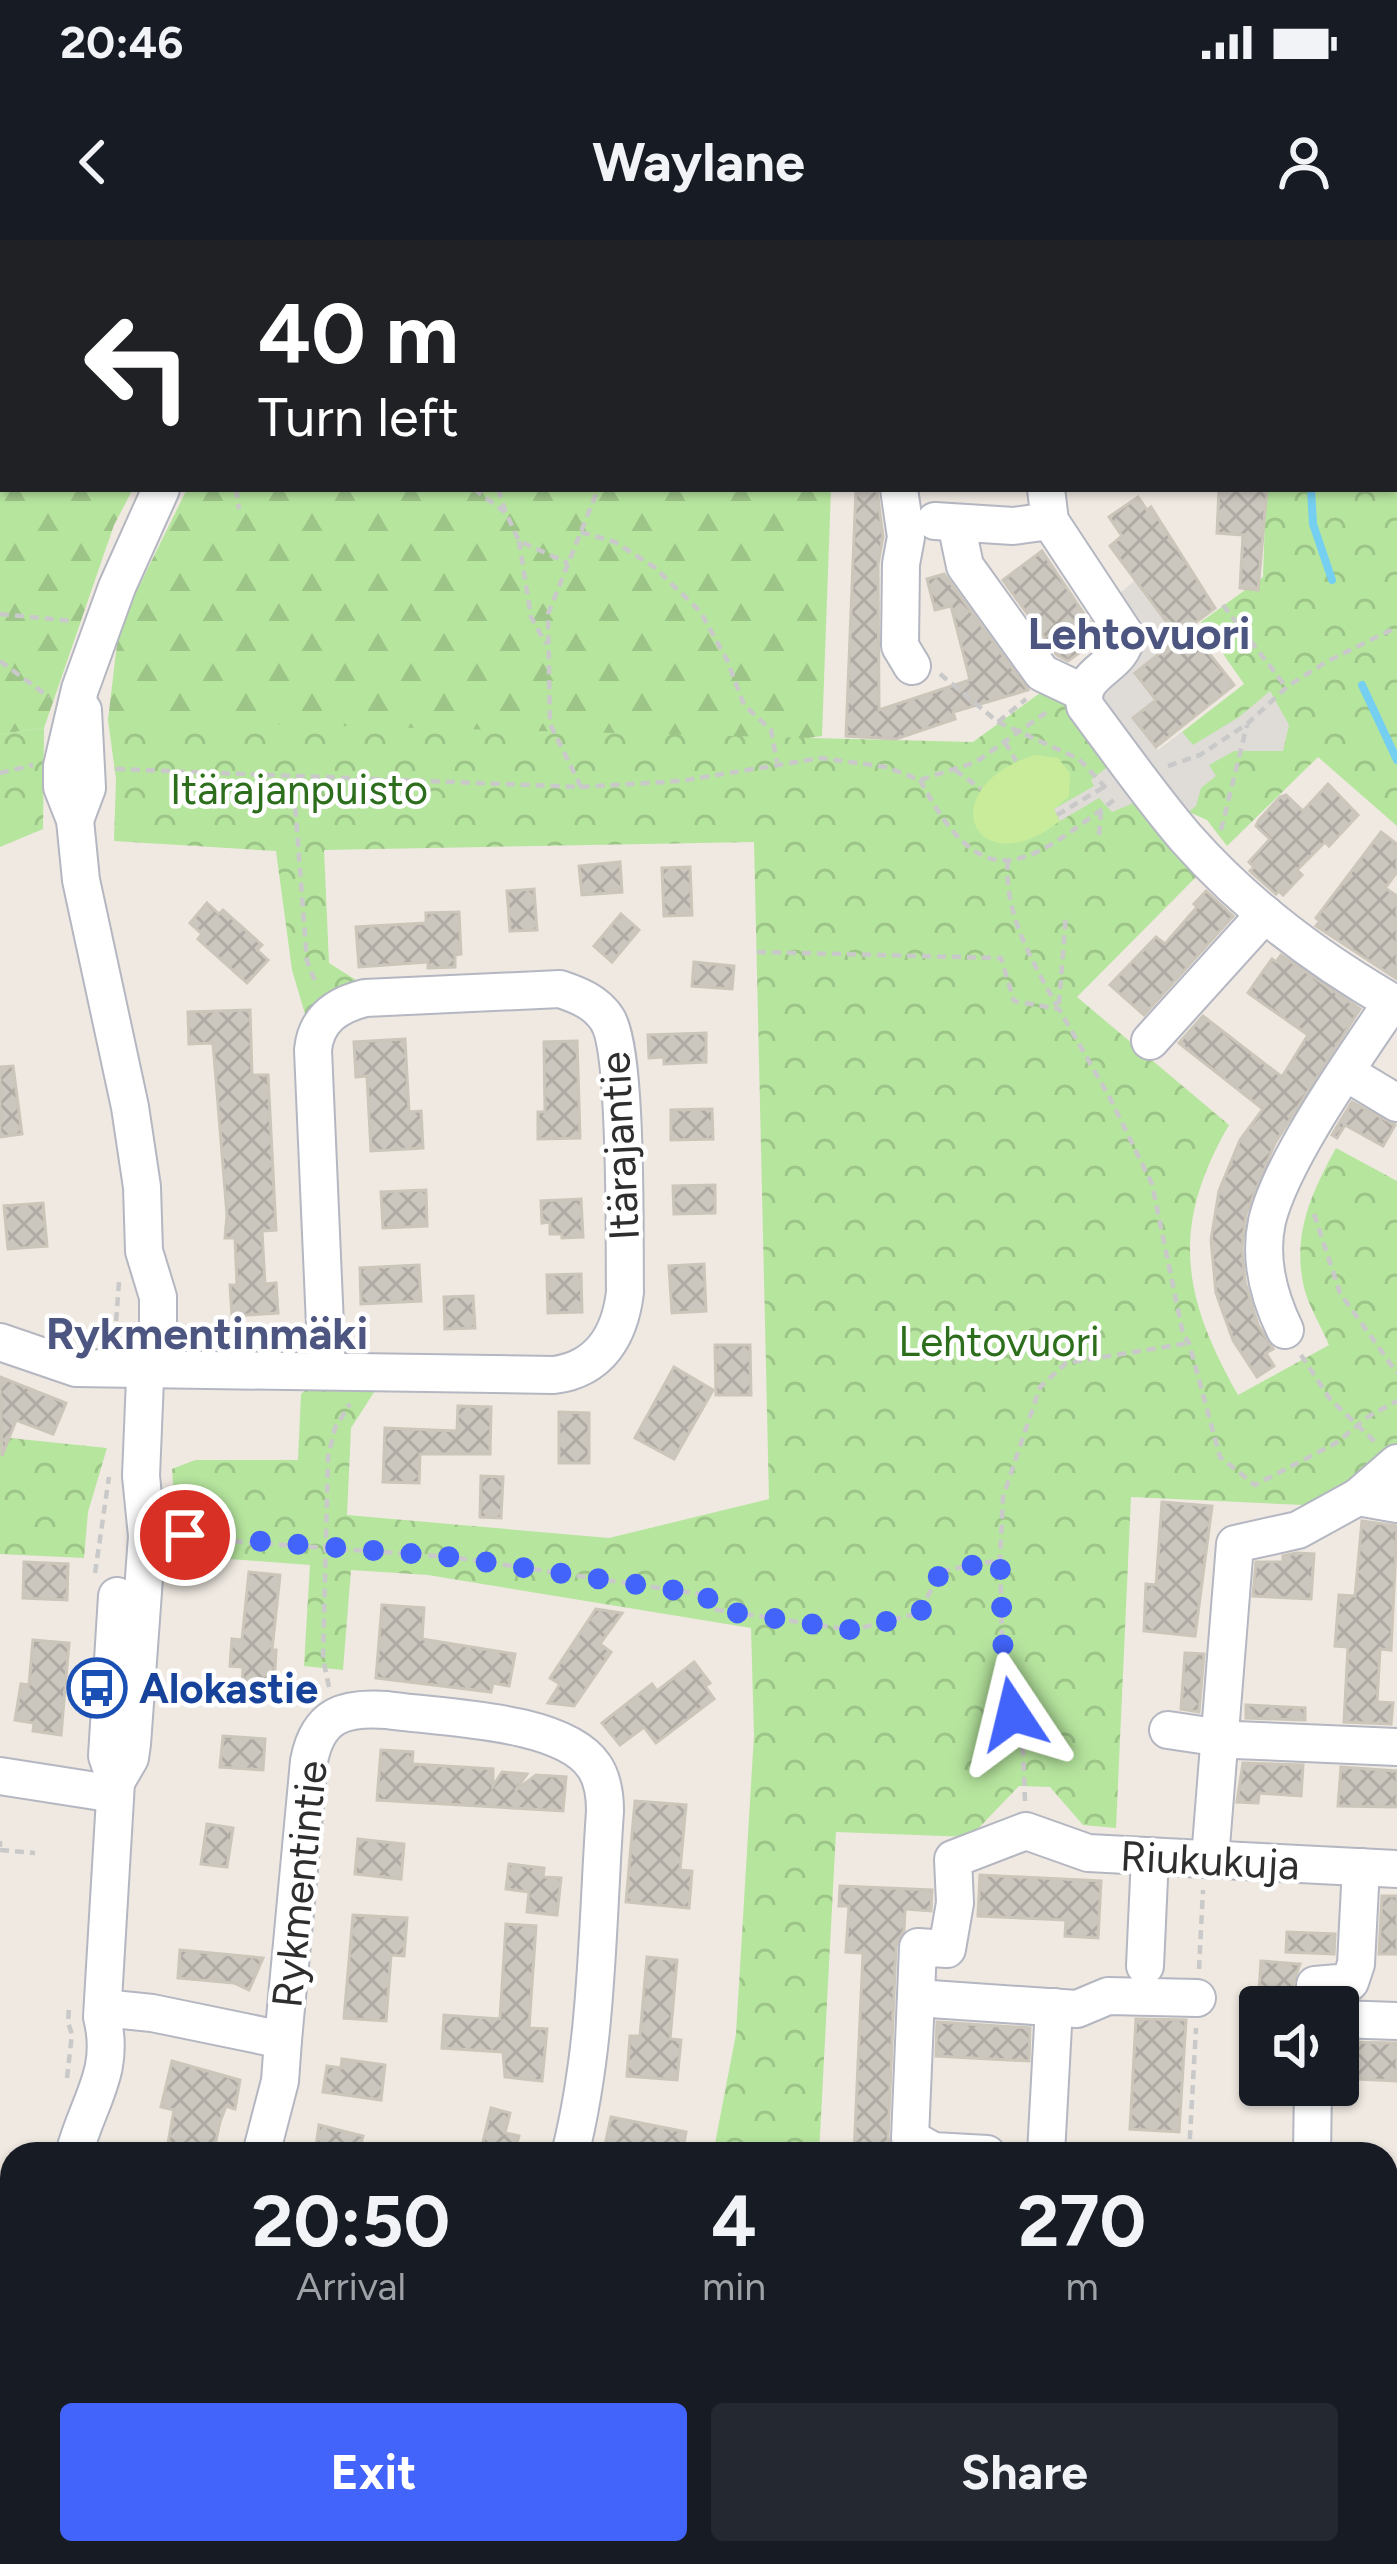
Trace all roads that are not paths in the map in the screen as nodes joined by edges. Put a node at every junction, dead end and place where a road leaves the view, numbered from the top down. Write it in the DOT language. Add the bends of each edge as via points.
graph roads {
  1 [pos="160,492"];
  2 [pos="901,504"];
  3 [pos="1048,505"];
  4 [pos="956,523"];
  5 [pos="912,666"];
  6 [pos="1082,692"];
  7 [pos="1265,914"];
  8 [pos="1395,1003"];
  9 [pos="1150,1041"];
  10 [pos="1347,1073"];
  11 [pos="1397,1103"];
  12 [pos="1285,1330"];
  13 [pos="0,1342"];
  14 [pos="134,1364"];
  15 [pos="327,1371"];
  16 [pos="1397,1463"];
  17 [pos="1358,1497"];
  18 [pos="1397,1504"];
  19 [pos="1168,1730"];
  20 [pos="1220,1736"];
  21 [pos="1397,1748"];
  22 [pos="0,1776"];
  23 [pos="115,1788"];
  24 [pos="1150,1856"];
  25 [pos="1210,1859"];
  26 [pos="1379,1868"];
  27 [pos="1145,1966"];
  28 [pos="1315,1986"];
  29 [pos="916,1998"];
  30 [pos="1197,1998"];
  31 [pos="1054,2007"];
  32 [pos="91,2010"];
  33 [pos="1359,2020"];
  34 [pos="1397,2021"];
  35 [pos="283,2040"];
  36 [pos="1313,2106"];
  37 [pos="74,2142"];
  38 [pos="265,2142"];
  39 [pos="573,2142"];
  40 [pos="917,2142"];
  41 [pos="1047,2142"];
  42 [pos="1312,2142"];
  1 -- 14 [label="street" via="72,698 62,766 142,1187 132,1262"];
  2 -- 4 [label="street"];
  2 -- 5 [label="street" via="900,646"];
  3 -- 4 [label="street" via="1013,526"];
  3 -- 6 [label="street" via="1125,629 1124,651"];
  4 -- 6 [label="street" via="965,566 1042,673"];
  6 -- 7 [label="street" via="1157,804"];
  7 -- 8 [label="street"];
  7 -- 9 [label="street"];
  8 -- 10 [label="street"];
  10 -- 11 [label="street"];
  10 -- 12 [label="street" via="1267,1223 1264,1260"];
  13 -- 14 [label="street" via="76,1368"];
  14 -- 15 [label="street, Itärajantie"];
  14 -- 23 [label="street" via="107,1756"];
  15 -- 15 [label="street, Itärajantie" via="313,1050 320,1027 335,1010 365,998 560,989 583,997 609,1021 619,1062 625,1292 614,1337 589,1363 554,1375"];
  16 -- 17 [label="street"];
  17 -- 18 [label="street"];
  17 -- 20 [label="street" via="1298,1530 1235,1544"];
  19 -- 20 [label="street"];
  20 -- 21 [label="street"];
  20 -- 25 [label="street"];
  22 -- 23 [label="street"];
  23 -- 32 [label="street"];
  24 -- 25 [label="street, Riukukuja"];
  24 -- 27 [label="street"];
  24 -- 29 [label="street, Riukukuja" via="1088,1853 1026,1832 952,1858 947,1949 918,1948"];
  25 -- 26 [label="street, Riukukuja"];
  26 -- 28 [label="street" via="1350,1982"];
  29 -- 31 [label="street"];
  29 -- 40 [label="street" via="910,2138"];
  30 -- 31 [label="street" via="1108,1996 1077,2009"];
  31 -- 41 [label="street"];
  32 -- 35 [label="street, Rykmentintie" via="152,2013"];
  32 -- 37 [label="street" via="109,2044 103,2076 75,2103"];
  33 -- 34 [label="street"];
  35 -- 38 [label="street"];
  35 -- 39 [label="street, Rykmentintie" via="314,1737 340,1714 364,1708 561,1738 594,1765 605,1811"];
  36 -- 42 [label="street"];
}
